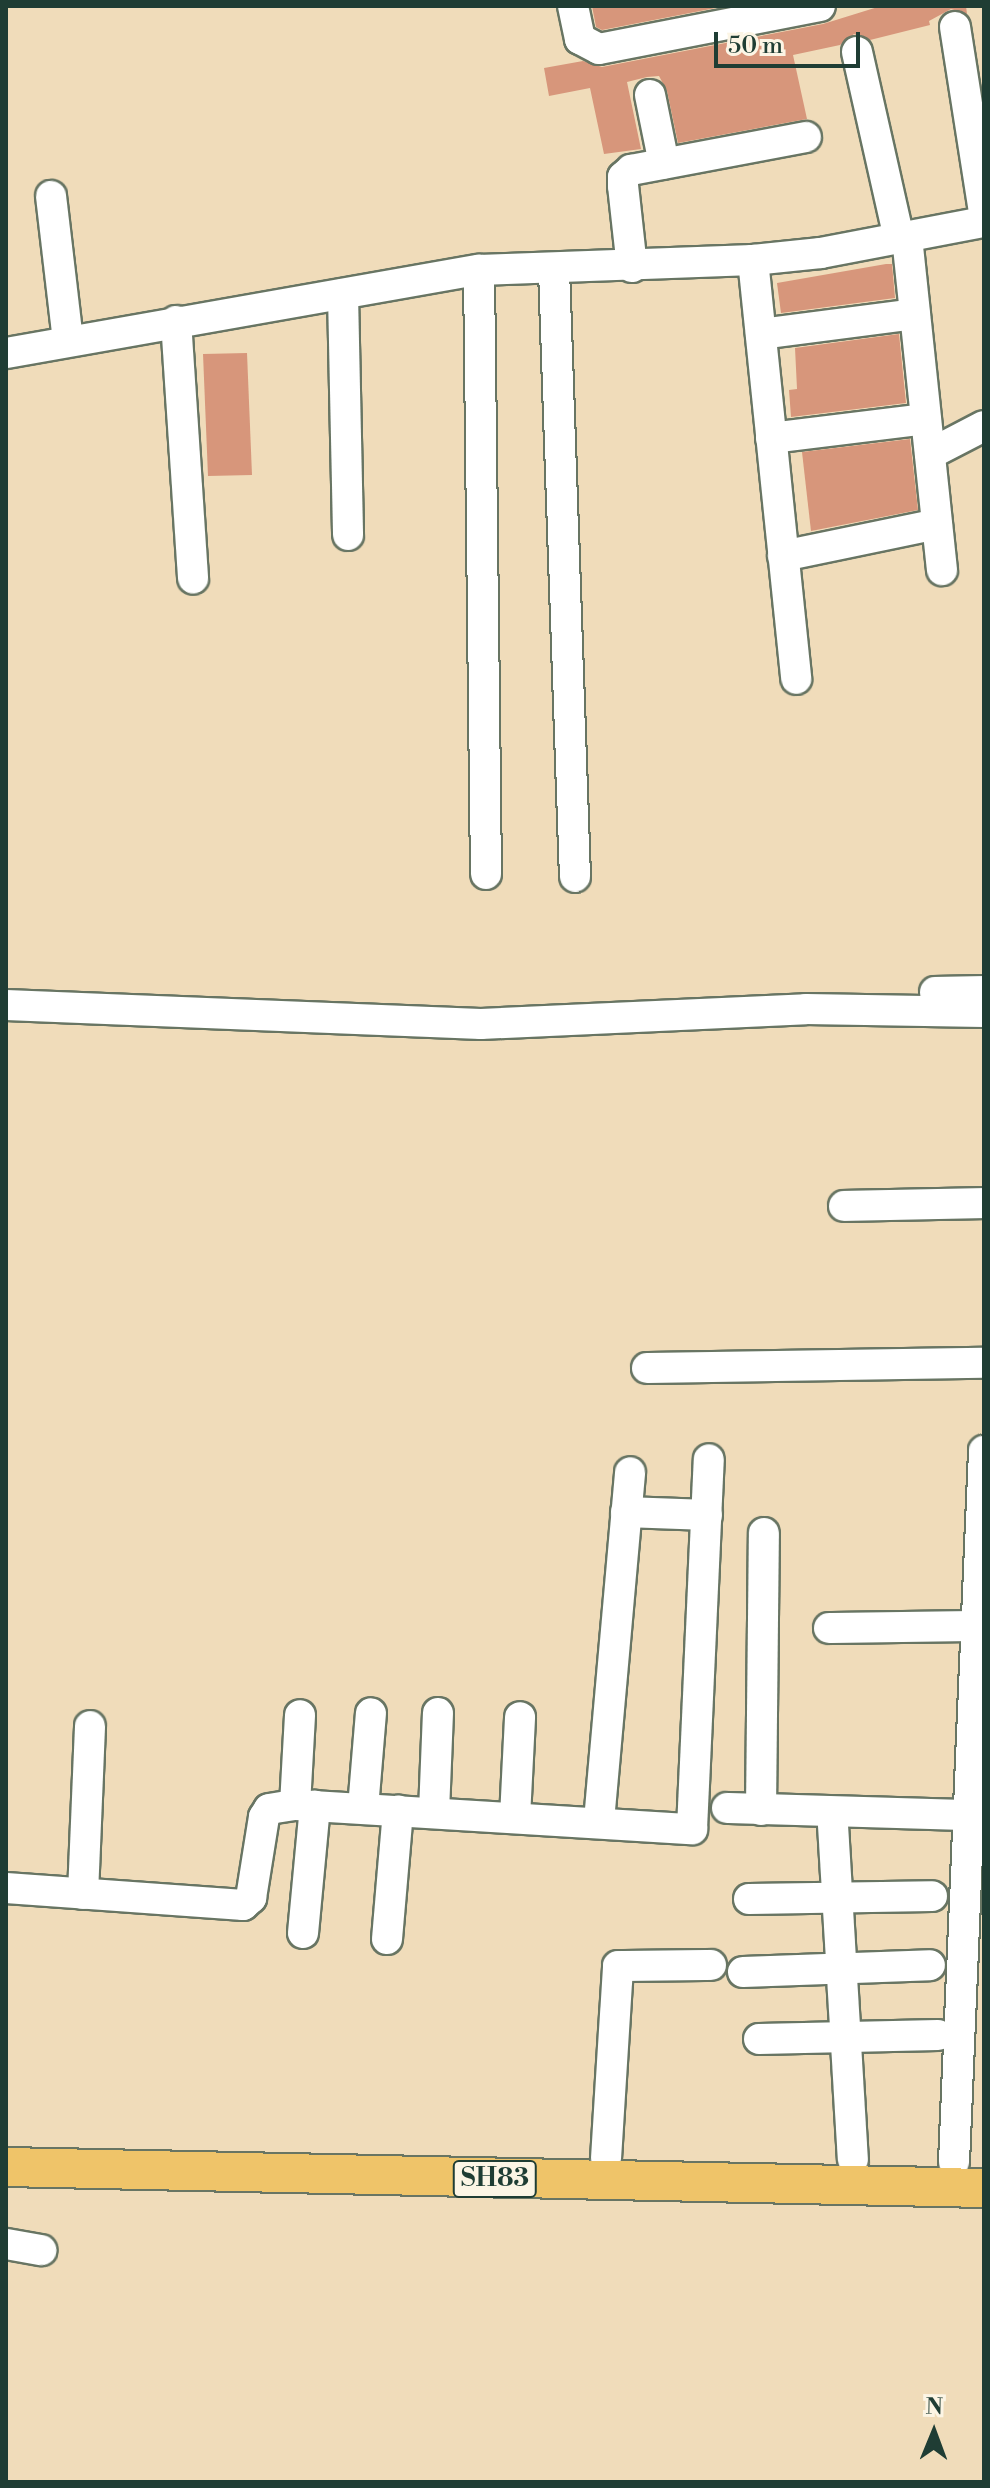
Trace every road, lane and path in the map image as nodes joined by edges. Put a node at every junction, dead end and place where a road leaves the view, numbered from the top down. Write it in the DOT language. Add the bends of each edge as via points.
graph roads {
  1 [pos="573,6"];
  2 [pos="820,6"];
  3 [pos="776,11"];
  4 [pos="679,19"];
  5 [pos="955,27"];
  6 [pos="857,52"];
  7 [pos="650,95"];
  8 [pos="806,137"];
  9 [pos="664,164"];
  10 [pos="51,196"];
  11 [pos="984,213"];
  12 [pos="984,222"];
  13 [pos="903,238"];
  14 [pos="753,260"];
  15 [pos="632,267"];
  16 [pos="479,270"];
  17 [pos="554,270"];
  18 [pos="343,294"];
  19 [pos="915,314"];
  20 [pos="176,321"];
  21 [pos="761,334"];
  22 [pos="68,340"];
  23 [pos="6,353"];
  24 [pos="926,419"];
  25 [pos="984,426"];
  26 [pos="771,438"];
  27 [pos="930,454"];
  28 [pos="937,524"];
  29 [pos="348,535"];
  30 [pos="783,556"];
  31 [pos="942,570"];
  32 [pos="193,578"];
  33 [pos="796,679"];
  34 [pos="486,874"];
  35 [pos="575,877"];
  36 [pos="6,989"];
  37 [pos="984,991"];
  38 [pos="6,1005"];
  39 [pos="984,1012"];
  40 [pos="984,1203"];
  41 [pos="844,1206"];
  42 [pos="984,1363"];
  43 [pos="647,1368"];
  44 [pos="984,1451"];
  45 [pos="709,1459"];
  46 [pos="630,1472"];
  47 [pos="984,1474"];
  48 [pos="626,1512"];
  49 [pos="707,1515"];
  50 [pos="764,1533"];
  51 [pos="975,1626"];
  52 [pos="829,1628"];
  53 [pos="371,1713"];
  54 [pos="438,1713"];
  55 [pos="300,1715"];
  56 [pos="520,1717"];
  57 [pos="90,1726"];
  58 [pos="305,1805"];
  59 [pos="363,1808"];
  60 [pos="727,1808"];
  61 [pos="398,1810"];
  62 [pos="761,1810"];
  63 [pos="434,1812"];
  64 [pos="966,1815"];
  65 [pos="515,1817"];
  66 [pos="599,1821"];
  67 [pos="833,1825"];
  68 [pos="6,1888"];
  69 [pos="83,1894"];
  70 [pos="837,1895"];
  71 [pos="932,1896"];
  72 [pos="749,1899"];
  73 [pos="303,1933"];
  74 [pos="387,1939"];
  75 [pos="711,1965"];
  76 [pos="930,1965"];
  77 [pos="841,1970"];
  78 [pos="743,1972"];
  79 [pos="938,2035"];
  80 [pos="846,2038"];
  81 [pos="759,2039"];
  82 [pos="22,2157"];
  83 [pos="606,2158"];
  84 [pos="853,2159"];
  85 [pos="969,2162"];
  86 [pos="984,2188"];
  87 [pos="6,2244"];
  88 [pos="41,2250"];
  1 -- 4 [label="street" via="580,39 588,47"];
  2 -- 3 [label="street"];
  3 -- 4 [label="street"];
  5 -- 11 [label="street"];
  6 -- 13 [label="street"];
  7 -- 9 [label="street"];
  8 -- 9 [label="street"];
  9 -- 15 [label="street" via="631,170 623,177"];
  10 -- 22 [label="street"];
  12 -- 13 [label="street"];
  13 -- 14 [label="street"];
  13 -- 19 [label="street"];
  14 -- 15 [label="street"];
  14 -- 21 [label="street"];
  15 -- 17 [label="street"];
  16 -- 17 [label="street"];
  16 -- 18 [label="street"];
  16 -- 34 [label="street"];
  17 -- 35 [label="street"];
  18 -- 20 [label="street"];
  18 -- 29 [label="street"];
  19 -- 21 [label="street"];
  19 -- 24 [label="street"];
  20 -- 22 [label="street"];
  20 -- 32 [label="street"];
  21 -- 26 [label="street"];
  22 -- 23 [label="street"];
  24 -- 26 [label="street"];
  24 -- 27 [label="street"];
  25 -- 27 [label="street"];
  26 -- 30 [label="street"];
  27 -- 28 [label="street"];
  28 -- 30 [label="street"];
  28 -- 31 [label="street"];
  30 -- 33 [label="street"];
  36 -- 37 [label="street" via="510,1006"];
  38 -- 39 [label="street" via="481,1024 806,1009"];
  40 -- 41 [label="street"];
  42 -- 43 [label="street"];
  44 -- 47 [label="street"];
  45 -- 49 [label="street"];
  46 -- 48 [label="street"];
  47 -- 51 [label="street"];
  48 -- 49 [label="street"];
  48 -- 66 [label="street"];
  49 -- 66 [label="street" via="692,1829"];
  50 -- 62 [label="street"];
  51 -- 52 [label="street"];
  51 -- 64 [label="street"];
  53 -- 59 [label="street"];
  54 -- 63 [label="street"];
  55 -- 58 [label="street"];
  56 -- 65 [label="street"];
  57 -- 69 [label="street"];
  58 -- 59 [label="street"];
  58 -- 69 [label="street" via="269,1809 264,1817 251,1898 243,1905"];
  58 -- 73 [label="street"];
  59 -- 61 [label="street"];
  60 -- 62 [label="street"];
  61 -- 63 [label="street"];
  61 -- 74 [label="street"];
  62 -- 64 [label="street"];
  63 -- 65 [label="street"];
  64 -- 85 [label="street"];
  65 -- 66 [label="street"];
  67 -- 70 [label="street"];
  68 -- 69 [label="street"];
  70 -- 71 [label="street"];
  70 -- 72 [label="street"];
  70 -- 77 [label="street"];
  75 -- 83 [label="street" via="618,1966"];
  76 -- 77 [label="street"];
  77 -- 78 [label="street"];
  77 -- 80 [label="street"];
  79 -- 80 [label="street"];
  80 -- 81 [label="street"];
  80 -- 84 [label="street"];
  82 -- 83 [label="main road, SH83"];
  82 -- 86 [label="main road, SH83"];
  83 -- 84 [label="main road, SH83"];
  84 -- 85 [label="main road, SH83"];
  87 -- 88 [label="street"];
}
